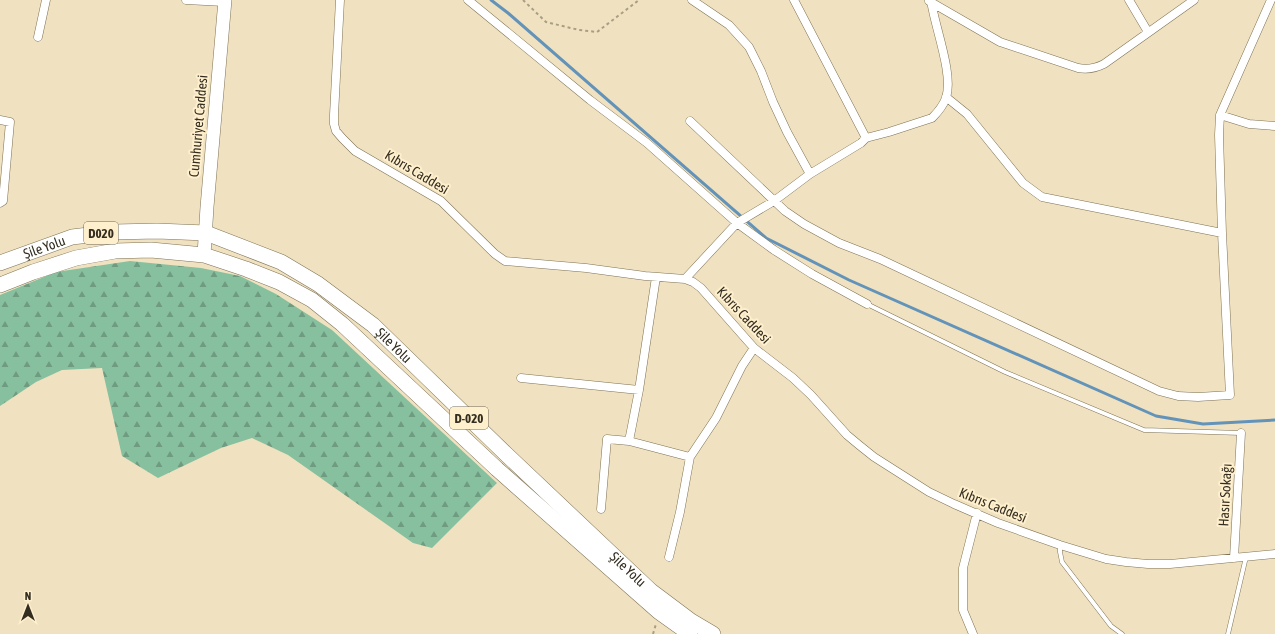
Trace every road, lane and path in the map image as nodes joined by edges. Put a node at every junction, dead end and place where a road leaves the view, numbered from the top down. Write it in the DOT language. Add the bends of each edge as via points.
graph roads {
  1 [pos="46,0"];
  2 [pos="186,0"];
  3 [pos="340,0"];
  4 [pos="468,0"];
  5 [pos="522,0"];
  6 [pos="639,0"];
  7 [pos="692,0"];
  8 [pos="794,0"];
  9 [pos="1129,0"];
  10 [pos="1194,0"];
  11 [pos="1271,0"];
  12 [pos="224,1"];
  13 [pos="930,1"];
  14 [pos="1148,32"];
  15 [pos="38,37"];
  16 [pos="946,97"];
  17 [pos="1220,115"];
  18 [pos="0,120"];
  19 [pos="690,120"];
  20 [pos="1275,126"];
  21 [pos="866,138"];
  22 [pos="810,174"];
  23 [pos="774,201"];
  24 [pos="0,203"];
  25 [pos="737,223"];
  26 [pos="206,233"];
  27 [pos="1222,233"];
  28 [pos="204,255"];
  29 [pos="0,263"];
  30 [pos="656,277"];
  31 [pos="685,279"];
  32 [pos="0,285"];
  33 [pos="867,304"];
  34 [pos="754,348"];
  35 [pos="521,378"];
  36 [pos="639,390"];
  37 [pos="1241,433"];
  38 [pos="629,441"];
  39 [pos="690,457"];
  40 [pos="602,509"];
  41 [pos="977,513"];
  42 [pos="1060,545"];
  43 [pos="1275,554"];
  44 [pos="669,557"];
  45 [pos="1246,557"];
  46 [pos="1234,558"];
  47 [pos="690,634"];
  48 [pos="713,634"];
  49 [pos="973,634"];
  50 [pos="1122,634"];
  51 [pos="1228,634"];
  1 -- 15 [label="street"];
  2 -- 12 [label="street"];
  3 -- 30 [label="street, Kıbrıs Caddesi" via="334,124 336,131 355,151 441,201 505,261"];
  4 -- 25 [label="street" via="647,143"];
  5 -- 6 [label="path" via="546,22 596,32"];
  7 -- 22 [label="street" via="729,24 750,47 772,102"];
  8 -- 21 [label="street"];
  9 -- 14 [label="street"];
  10 -- 14 [label="street"];
  11 -- 17 [label="street"];
  12 -- 26 [label="main road, Cumhuriyet Caddesi"];
  13 -- 14 [label="street" via="1000,42 1083,69 1104,64"];
  13 -- 16 [label="street" via="947,69"];
  16 -- 21 [label="street" via="932,118"];
  16 -- 27 [label="street" via="967,114 1023,183 1042,197"];
  17 -- 20 [label="street" via="1249,124"];
  17 -- 27 [label="street"];
  18 -- 24 [label="street" via="10,122 3,201"];
  19 -- 23 [label="street"];
  21 -- 22 [label="street"];
  22 -- 23 [label="street"];
  23 -- 25 [label="street"];
  23 -- 27 [label="street" via="804,224 839,242 1159,391 1178,396 1230,394"];
  25 -- 31 [label="street"];
  25 -- 33 [label="street" via="812,274"];
  26 -- 28 [label="main road, Cumhuriyet Caddesi"];
  26 -- 29 [label="highway, Şile Yolu / D020" via="121,232 72,237"];
  26 -- 48 [label="highway, Şile Yolu / D-020" via="281,262 318,284 373,325 651,591"];
  28 -- 32 [label="highway, Şile Yolu / D020" via="151,250 115,251 76,258"];
  28 -- 47 [label="highway, Şile Yolu / D-020" via="279,282 312,300 342,324 497,468 659,612"];
  30 -- 31 [label="street, Kıbrıs Caddesi"];
  30 -- 36 [label="street"];
  31 -- 34 [label="street, Kıbrıs Caddesi" via="701,288"];
  33 -- 37 [label="lane" via="1005,372 1144,430"];
  34 -- 39 [label="street" via="716,418"];
  34 -- 41 [label="street, Kıbrıs Caddesi" via="793,378 847,435 874,457 929,492"];
  35 -- 36 [label="street"];
  36 -- 38 [label="street"];
  37 -- 46 [label="street, Hasır Sokağı"];
  38 -- 39 [label="street"];
  38 -- 40 [label="street" via="607,439"];
  39 -- 44 [label="street"];
  41 -- 42 [label="street, Kıbrıs Caddesi"];
  41 -- 49 [label="street" via="963,568 963,610"];
  42 -- 46 [label="street, Kıbrıs Caddesi" via="1106,559 1148,564"];
  42 -- 50 [label="lane" via="1062,562 1111,626"];
  43 -- 45 [label="street, Kıbrıs Caddesi"];
  45 -- 46 [label="street, Kıbrıs Caddesi"];
  45 -- 51 [label="lane"];
}
